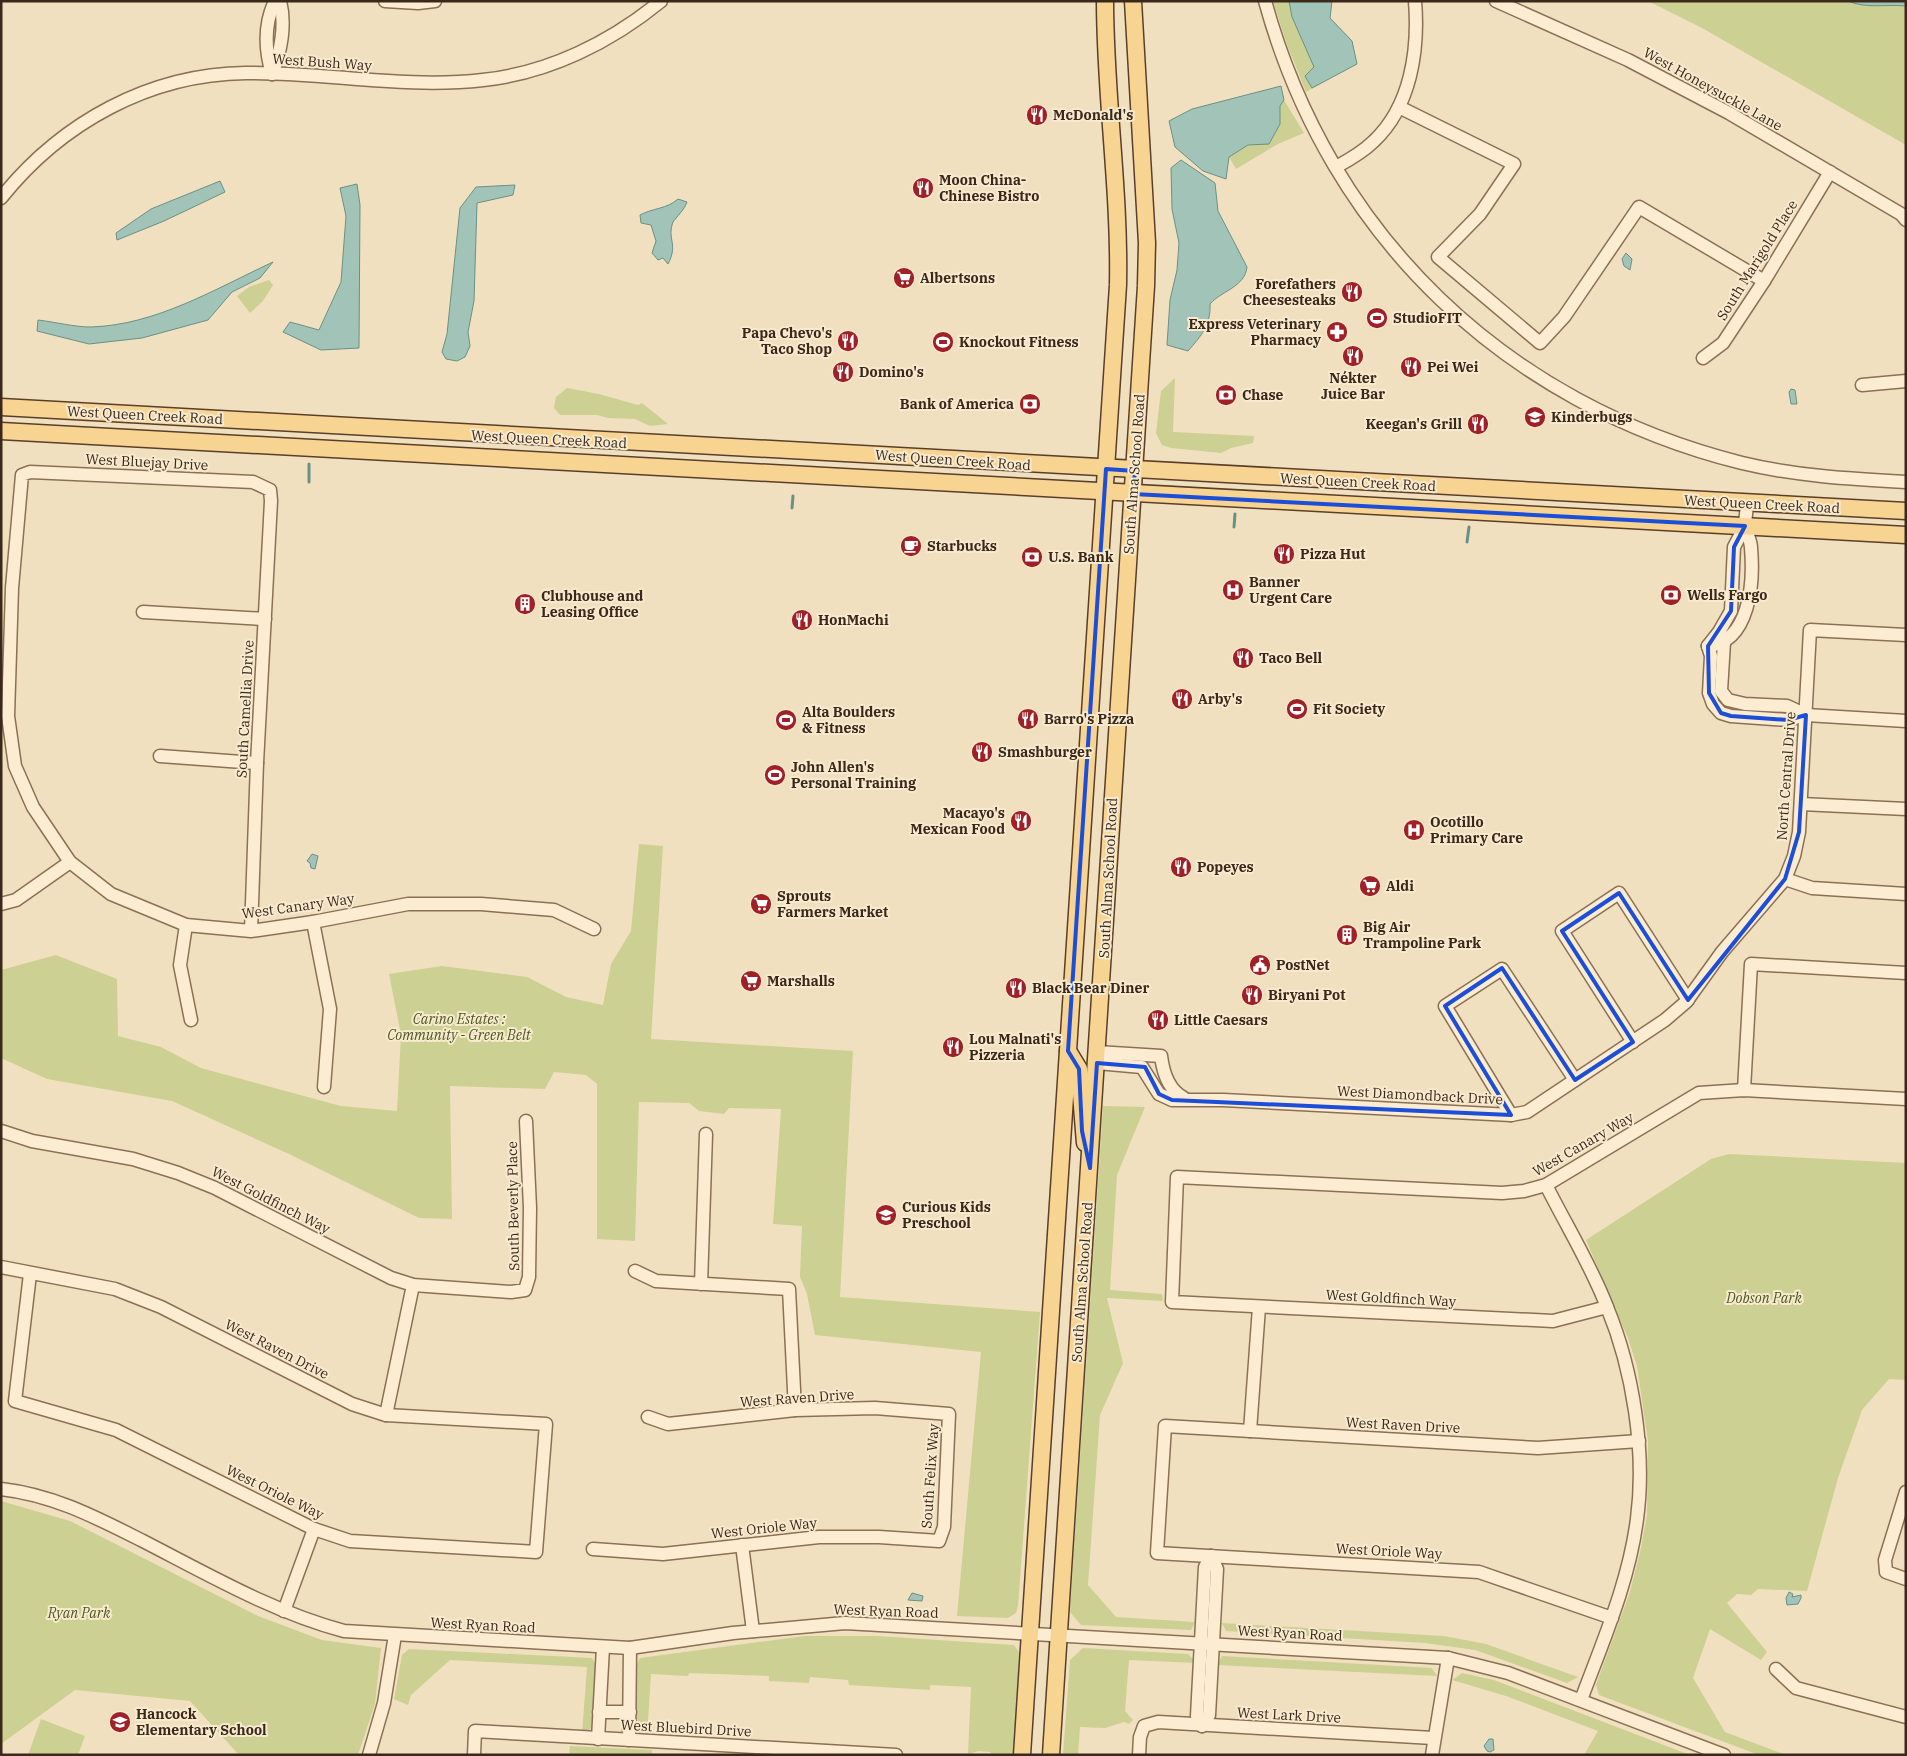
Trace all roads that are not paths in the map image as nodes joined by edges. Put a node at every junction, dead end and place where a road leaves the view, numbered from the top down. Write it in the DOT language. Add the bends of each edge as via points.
graph roads {
  1 [pos="275,1"];
  2 [pos="280,1"];
  3 [pos="385,1"];
  4 [pos="435,1"];
  5 [pos="661,1"];
  6 [pos="1105,1"];
  7 [pos="1133,1"];
  8 [pos="1265,1"];
  9 [pos="1415,1"];
  10 [pos="1496,1"];
  11 [pos="272,74"];
  12 [pos="1399,107"];
  13 [pos="1336,168"];
  14 [pos="1830,172"];
  15 [pos="1,198"];
  16 [pos="1906,220"];
  17 [pos="1764,281"];
  18 [pos="1702,358"];
  19 [pos="1906,381"];
  20 [pos="1862,385"];
  21 [pos="1,408"];
  22 [pos="1,431"];
  23 [pos="955,460"];
  24 [pos="1106,469"];
  25 [pos="1135,470"];
  26 [pos="22,475"];
  27 [pos="852,478"];
  28 [pos="1906,482"];
  29 [pos="270,490"];
  30 [pos="1104,492"];
  31 [pos="1133,494"];
  32 [pos="1747,503"];
  33 [pos="1906,512"];
  34 [pos="1745,526"];
  35 [pos="1906,535"];
  36 [pos="7,588"];
  37 [pos="143,612"];
  38 [pos="265,619"];
  39 [pos="1906,635"];
  40 [pos="1724,642"];
  41 [pos="1708,646"];
  42 [pos="1806,715"];
  43 [pos="1906,721"];
  44 [pos="160,756"];
  45 [pos="257,763"];
  46 [pos="1801,804"];
  47 [pos="1906,809"];
  48 [pos="70,862"];
  49 [pos="1785,879"];
  50 [pos="1906,894"];
  51 [pos="1,904"];
  52 [pos="312,922"];
  53 [pos="186,925"];
  54 [pos="594,929"];
  55 [pos="250,931"];
  56 [pos="1737,934"];
  57 [pos="1906,973"];
  58 [pos="1688,1000"];
  59 [pos="191,1020"];
  60 [pos="1633,1042"];
  61 [pos="1068,1051"];
  62 [pos="1097,1058"];
  63 [pos="1575,1080"];
  64 [pos="324,1087"];
  65 [pos="1744,1090"];
  66 [pos="1184,1098"];
  67 [pos="1906,1099"];
  68 [pos="1510,1115"];
  69 [pos="526,1121"];
  70 [pos="1,1131"];
  71 [pos="706,1134"];
  72 [pos="1090,1168"];
  73 [pos="1546,1185"];
  74 [pos="1,1267"];
  75 [pos="635,1271"];
  76 [pos="30,1274"];
  77 [pos="701,1284"];
  78 [pos="413,1285"];
  79 [pos="525,1290"];
  80 [pos="1172,1302"];
  81 [pos="1259,1307"];
  82 [pos="1607,1307"];
  83 [pos="795,1410"];
  84 [pos="949,1414"];
  85 [pos="386,1415"];
  86 [pos="648,1417"];
  87 [pos="1250,1430"];
  88 [pos="1639,1441"];
  89 [pos="1,1489"];
  90 [pos="1906,1492"];
  91 [pos="314,1529"];
  92 [pos="940,1540"];
  93 [pos="742,1545"];
  94 [pos="593,1549"];
  95 [pos="536,1552"];
  96 [pos="1157,1553"];
  97 [pos="1211,1556"];
  98 [pos="1906,1579"];
  99 [pos="284,1611"];
  100 [pos="1612,1618"];
  101 [pos="754,1631"];
  102 [pos="1030,1633"];
  103 [pos="394,1635"];
  104 [pos="1059,1635"];
  105 [pos="1207,1643"];
  106 [pos="603,1647"];
  107 [pos="630,1648"];
  108 [pos="1448,1658"];
  109 [pos="1776,1669"];
  110 [pos="1581,1700"];
  111 [pos="599,1712"];
  112 [pos="630,1712"];
  113 [pos="1906,1717"];
  114 [pos="1202,1726"];
  115 [pos="598,1738"];
  116 [pos="1433,1738"];
  117 [pos="629,1740"];
  118 [pos="369,1755"];
  119 [pos="474,1755"];
  120 [pos="896,1755"];
  121 [pos="1022,1755"];
  122 [pos="1050,1755"];
  123 [pos="1138,1755"];
  124 [pos="1432,1755"];
  125 [pos="1724,1755"];
  1 -- 11 [label="street" via="270,12 266,53"];
  2 -- 11 [label="street" via="283,12 279,56"];
  3 -- 4 [label="street"];
  5 -- 11 [label="street, West Bush Way" via="595,45 546,66 492,79 418,83"];
  6 -- 24 [label="main road, South Alma School Road" via="1118,256"];
  7 -- 25 [label="main road, South Alma School Road" via="1147,249"];
  8 -- 13 [label="street" via="1297,92"];
  9 -- 12 [label="street" via="1414,56"];
  10 -- 14 [label="street, West Honeysuckle Lane" via="1628,60 1729,113"];
  11 -- 15 [label="street, West Bush Way" via="234,73 200,77 133,96 86,121 59,140 28,167"];
  12 -- 13 [label="street" via="1375,141"];
  12 -- 17 [label="street" via="1514,164 1480,214 1438,257 1540,343 1564,317 1639,207"];
  13 -- 28 [label="street" via="1372,222 1426,285 1501,352 1571,397 1664,440 1744,463 1822,476"];
  14 -- 16 [label="street, West Honeysuckle Lane"];
  14 -- 17 [label="street, South Marigold Place"];
  17 -- 18 [label="street, South Marigold Place" via="1723,343"];
  19 -- 20 [label="street"];
  21 -- 23 [label="main road, West Queen Creek Road"];
  22 -- 27 [label="main road, West Queen Creek Road"];
  23 -- 24 [label="main road, West Queen Creek Road"];
  23 -- 27 [label="main road" via="945,473 899,472"];
  24 -- 25 [label="main road, West Queen Creek Road"];
  24 -- 30 [label="main road, South Alma School Road"];
  25 -- 31 [label="main road, South Alma School Road"];
  25 -- 32 [label="main road, West Queen Creek Road"];
  26 -- 29 [label="street, West Bluejay Drive" via="30,472 254,482"];
  26 -- 36 [label="street, West Canary Way"];
  27 -- 30 [label="main road, West Queen Creek Road"];
  29 -- 38 [label="street, South Camellia Drive"];
  30 -- 31 [label="main road, West Queen Creek Road"];
  30 -- 61 [label="main road, South Alma School Road"];
  31 -- 34 [label="main road, West Queen Creek Road"];
  31 -- 62 [label="main road, South Alma School Road"];
  32 -- 33 [label="main road, West Queen Creek Road"];
  32 -- 34 [label="street"];
  34 -- 35 [label="main road, West Queen Creek Road"];
  34 -- 40 [label="street" via="1752,547 1748,601 1734,635"];
  34 -- 41 [label="street" via="1734,547 1731,612"];
  36 -- 48 [label="street, West Canary Way" via="8,716 15,766 33,808"];
  37 -- 38 [label="street"];
  38 -- 45 [label="street, South Camellia Drive"];
  39 -- 42 [label="street, North Central Drive" via="1810,630"];
  40 -- 41 [label="street"];
  40 -- 42 [label="street" via="1721,691 1728,700 1787,706"];
  41 -- 42 [label="street" via="1711,656 1709,693 1721,713 1788,720"];
  42 -- 43 [label="street"];
  42 -- 46 [label="street, North Central Drive"];
  44 -- 45 [label="street"];
  45 -- 55 [label="street, South Camellia Drive"];
  46 -- 47 [label="street"];
  46 -- 49 [label="street, North Central Drive" via="1797,844"];
  48 -- 51 [label="street" via="16,900"];
  48 -- 53 [label="street, West Canary Way" via="111,894"];
  49 -- 50 [label="street" via="1812,888"];
  49 -- 56 [label="street, North Central Drive"];
  52 -- 54 [label="street, West Canary Way" via="408,904 481,904 554,910"];
  52 -- 55 [label="street, West Canary Way"];
  52 -- 64 [label="street" via="330,1010"];
  53 -- 55 [label="street, West Canary Way"];
  53 -- 59 [label="street" via="180,965"];
  56 -- 58 [label="street, West Diamondback Drive"];
  57 -- 65 [label="street" via="1751,964"];
  58 -- 60 [label="street, West Diamondback Drive"];
  58 -- 60 [label="street" via="1619,893 1562,931"];
  60 -- 63 [label="street, West Diamondback Drive"];
  61 -- 72 [label="main road" via="1079,1069 1082,1131"];
  61 -- 102 [label="main road, South Alma School Road"];
  62 -- 66 [label="street, West Diamondback Drive" via="1142,1067 1159,1094 1172,1100"];
  62 -- 66 [label="street" via="1161,1056 1165,1077"];
  62 -- 72 [label="main road, South Alma School Road"];
  63 -- 68 [label="street, West Diamondback Drive" via="1527,1112"];
  63 -- 68 [label="street" via="1502,968 1445,1006"];
  65 -- 67 [label="street, West Canary Way"];
  65 -- 73 [label="street, West Canary Way" via="1699,1093"];
  66 -- 68 [label="street, West Diamondback Drive"];
  69 -- 79 [label="street, South Beverly Place" via="530,1208 529,1277"];
  70 -- 78 [label="street, West Goldfinch Way" via="133,1159 178,1172 391,1278"];
  71 -- 77 [label="street"];
  72 -- 104 [label="main road, South Alma School Road"];
  73 -- 80 [label="street, West Canary Way" via="1502,1193 1177,1177"];
  73 -- 82 [label="street"];
  74 -- 76 [label="street, West Raven Drive"];
  75 -- 77 [label="street" via="656,1281"];
  76 -- 85 [label="street, West Raven Drive" via="115,1290 161,1307 352,1404"];
  76 -- 91 [label="street, West Oriole Way" via="15,1401 116,1430"];
  77 -- 83 [label="street" via="789,1289"];
  78 -- 79 [label="street, West Goldfinch Way" via="511,1292"];
  78 -- 85 [label="street"];
  80 -- 81 [label="street, West Goldfinch Way"];
  81 -- 82 [label="street, West Goldfinch Way" via="1552,1321"];
  81 -- 87 [label="street"];
  82 -- 88 [label="street" via="1628,1370"];
  83 -- 84 [label="street, West Raven Drive" via="875,1408"];
  83 -- 86 [label="street, West Raven Drive" via="668,1424"];
  84 -- 92 [label="street, South Felix Way" via="944,1527"];
  85 -- 95 [label="street, West Raven Drive" via="546,1424"];
  87 -- 88 [label="street, West Raven Drive" via="1538,1448"];
  87 -- 96 [label="street, West Raven Drive" via="1165,1426"];
  88 -- 100 [label="street" via="1638,1518"];
  89 -- 99 [label="street, West Ryan Road" via="41,1496 78,1508"];
  90 -- 98 [label="street" via="1885,1560 1886,1572"];
  91 -- 95 [label="street, West Oriole Way" via="350,1541"];
  91 -- 99 [label="street"];
  92 -- 93 [label="street, West Oriole Way" via="819,1537"];
  93 -- 94 [label="street, West Oriole Way" via="663,1554"];
  93 -- 101 [label="street"];
  96 -- 97 [label="street, West Oriole Way"];
  97 -- 100 [label="street, West Oriole Way" via="1479,1572"];
  97 -- 105 [label="street" via="1205,1567"];
  99 -- 103 [label="street, West Ryan Road" via="344,1631"];
  100 -- 110 [label="street"];
  101 -- 102 [label="street, West Ryan Road" via="845,1623"];
  101 -- 107 [label="street, West Ryan Road"];
  102 -- 104 [label="street, West Ryan Road"];
  102 -- 121 [label="main road, South Alma School Road"];
  103 -- 106 [label="street, West Ryan Road"];
  103 -- 118 [label="street" via="384,1703"];
  104 -- 105 [label="street, West Ryan Road"];
  104 -- 122 [label="main road, South Alma School Road"];
  105 -- 108 [label="street, West Ryan Road"];
  105 -- 114 [label="street" via="1197,1716"];
  106 -- 107 [label="street, West Ryan Road"];
  106 -- 111 [label="street"];
  107 -- 112 [label="street"];
  108 -- 110 [label="street, West Ryan Road" via="1508,1673"];
  108 -- 116 [label="street"];
  109 -- 113 [label="street" via="1796,1688"];
  110 -- 125 [label="street, West Ryan Road"];
  111 -- 112 [label="street"];
  111 -- 115 [label="street"];
  112 -- 117 [label="street"];
  114 -- 116 [label="street, West Lark Drive"];
  114 -- 123 [label="street, West Lark Drive" via="1158,1722 1144,1726"];
  115 -- 117 [label="street, West Bluebird Drive"];
  115 -- 119 [label="street, West Bluebird Drive" via="475,1731"];
  116 -- 124 [label="street"];
  117 -- 120 [label="street, West Bluebird Drive"];
}
